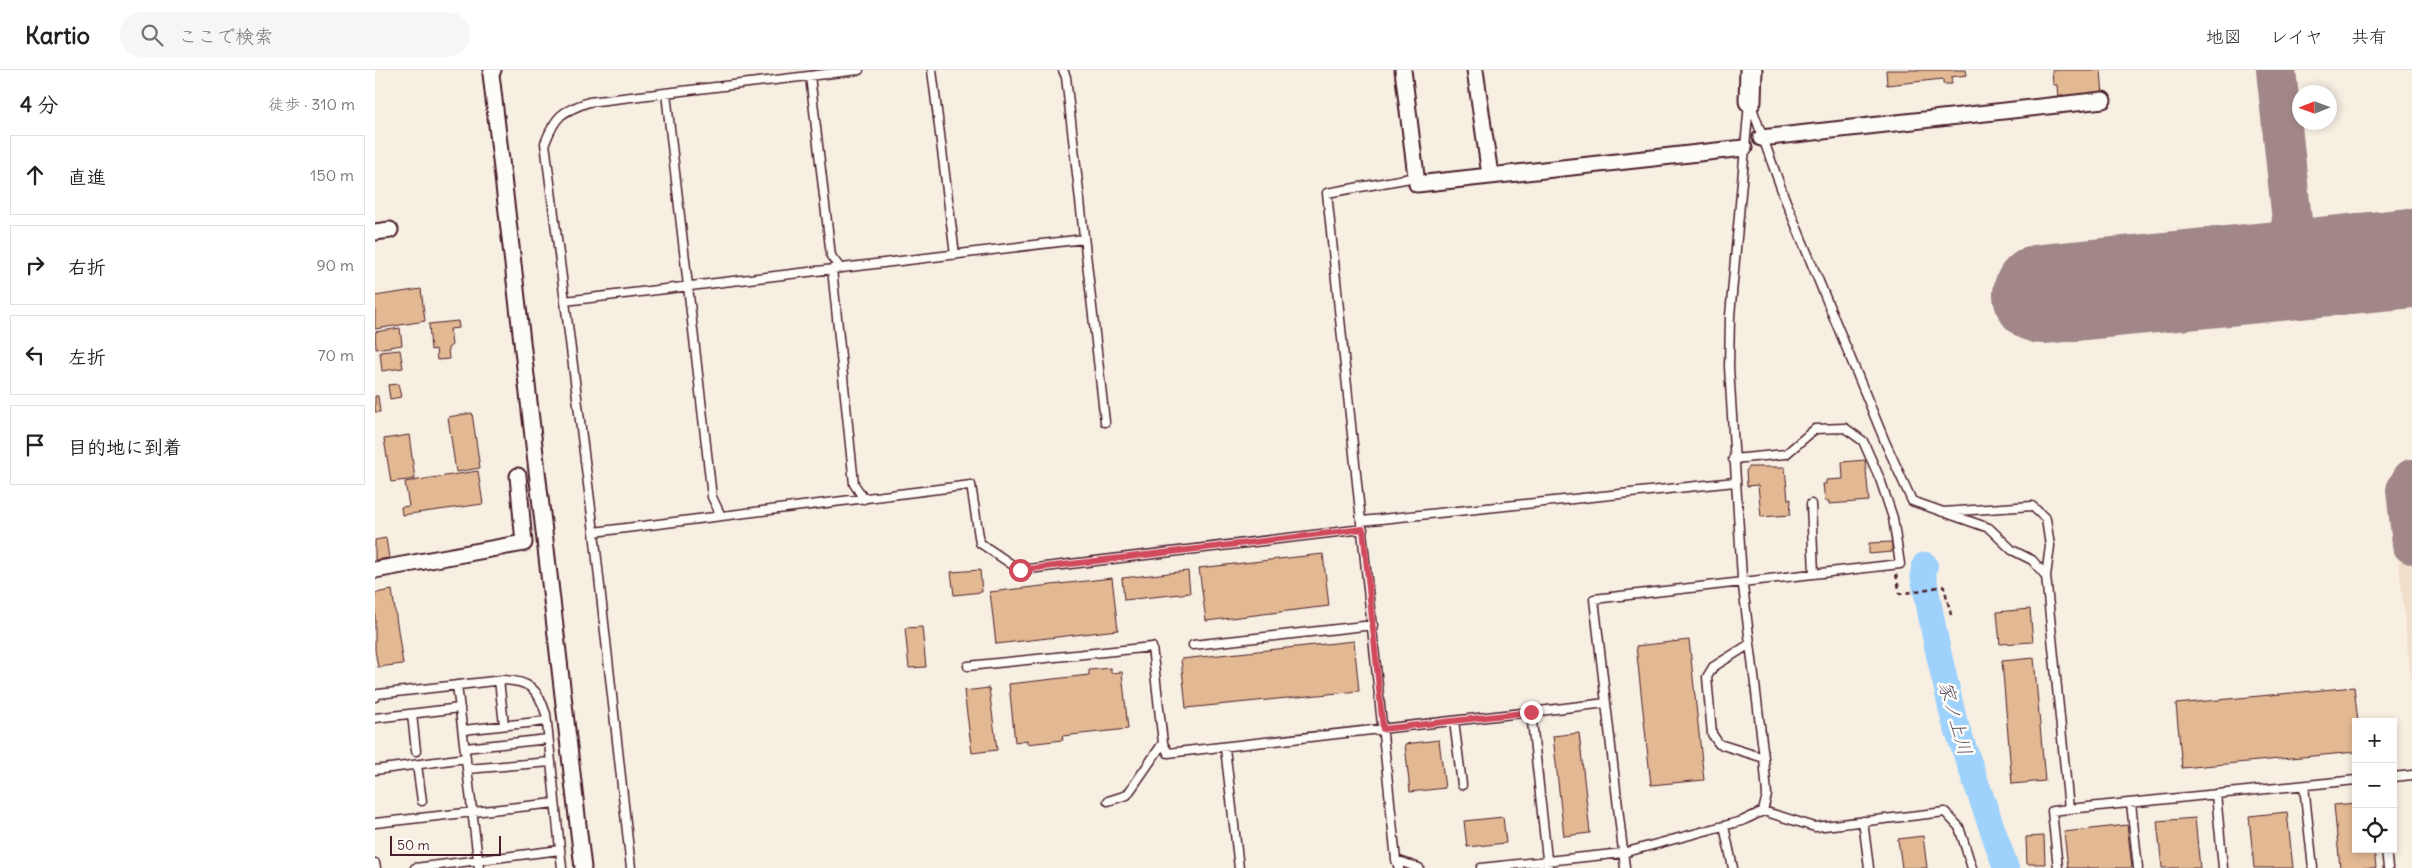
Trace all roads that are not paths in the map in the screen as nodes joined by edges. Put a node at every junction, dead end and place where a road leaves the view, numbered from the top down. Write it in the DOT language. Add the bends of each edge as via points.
graph roads {
  1 [pos="493,70"];
  2 [pos="859,70"];
  3 [pos="932,70"];
  4 [pos="1063,70"];
  5 [pos="1403,70"];
  6 [pos="1475,70"];
  7 [pos="1751,70"];
  8 [pos="810,76"];
  9 [pos="666,92"];
  10 [pos="1750,100"];
  11 [pos="2103,100"];
  12 [pos="1761,138"];
  13 [pos="1744,148"];
  14 [pos="1491,175"];
  15 [pos="1416,177"];
  16 [pos="390,230"];
  17 [pos="375,232"];
  18 [pos="1084,239"];
  19 [pos="955,254"];
  20 [pos="836,269"];
  21 [pos="687,287"];
  22 [pos="565,301"];
  23 [pos="1105,422"];
  24 [pos="1733,459"];
  25 [pos="518,476"];
  26 [pos="1735,482"];
  27 [pos="864,498"];
  28 [pos="1811,504"];
  29 [pos="1943,512"];
  30 [pos="721,516"];
  31 [pos="1363,525"];
  32 [pos="594,532"];
  33 [pos="375,570"];
  34 [pos="1814,574"];
  35 [pos="2046,576"];
  36 [pos="1743,582"];
  37 [pos="1373,625"];
  38 [pos="1751,644"];
  39 [pos="1193,645"];
  40 [pos="968,666"];
  41 [pos="499,680"];
  42 [pos="457,685"];
  43 [pos="375,697"];
  44 [pos="1606,703"];
  45 [pos="460,708"];
  46 [pos="1531,712"];
  47 [pos="412,714"];
  48 [pos="375,718"];
  49 [pos="546,721"];
  50 [pos="1454,721"];
  51 [pos="504,725"];
  52 [pos="1383,729"];
  53 [pos="463,730"];
  54 [pos="548,739"];
  55 [pos="1163,743"];
  56 [pos="465,748"];
  57 [pos="1225,748"];
  58 [pos="416,751"];
  59 [pos="466,758"];
  60 [pos="1764,758"];
  61 [pos="551,762"];
  62 [pos="417,765"];
  63 [pos="467,769"];
  64 [pos="375,770"];
  65 [pos="2412,775"];
  66 [pos="2397,777"];
  67 [pos="2352,780"];
  68 [pos="1462,785"];
  69 [pos="2304,786"];
  70 [pos="2216,794"];
  71 [pos="421,801"];
  72 [pos="1108,801"];
  73 [pos="2131,802"];
  74 [pos="555,803"];
  75 [pos="2069,809"];
  76 [pos="1763,811"];
  77 [pos="472,812"];
  78 [pos="1863,821"];
  79 [pos="375,823"];
  80 [pos="1724,826"];
  81 [pos="560,850"];
  82 [pos="1623,852"];
  83 [pos="2386,853"];
  84 [pos="375,863"];
  85 [pos="1397,864"];
  86 [pos="1548,864"];
  87 [pos="478,865"];
  88 [pos="376,868"];
  89 [pos="415,868"];
  90 [pos="562,868"];
  91 [pos="583,868"];
  92 [pos="631,868"];
  93 [pos="1239,868"];
  94 [pos="1419,868"];
  95 [pos="1481,868"];
  96 [pos="1625,868"];
  97 [pos="1733,868"];
  98 [pos="1869,868"];
  99 [pos="1972,868"];
  100 [pos="2059,868"];
  101 [pos="2138,868"];
  102 [pos="2223,868"];
  103 [pos="2313,868"];
  104 [pos="2388,868"];
  1 -- 91 [label="street"];
  2 -- 8 [label="lane"];
  3 -- 19 [label="lane"];
  4 -- 18 [label="lane"];
  5 -- 15 [label="street"];
  6 -- 14 [label="street"];
  7 -- 10 [label="street"];
  8 -- 9 [label="lane"];
  8 -- 20 [label="lane" via="831,256"];
  9 -- 21 [label="lane"];
  9 -- 22 [label="lane" via="589,102 566,110 553,123 545,143"];
  10 -- 12 [label="lane"];
  10 -- 13 [label="lane"];
  11 -- 12 [label="street"];
  12 -- 29 [label="lane" via="1912,501"];
  13 -- 14 [label="street"];
  13 -- 24 [label="lane" via="1730,316"];
  14 -- 15 [label="street" via="1417,184"];
  15 -- 31 [label="lane" via="1327,193"];
  16 -- 17 [label="street"];
  18 -- 19 [label="lane"];
  18 -- 23 [label="lane"];
  19 -- 20 [label="lane"];
  20 -- 21 [label="lane"];
  20 -- 27 [label="lane" via="854,484"];
  21 -- 22 [label="lane"];
  21 -- 30 [label="lane" via="712,497"];
  22 -- 32 [label="lane"];
  24 -- 26 [label="lane"];
  24 -- 34 [label="lane" via="1786,454 1815,429 1845,428 1863,441 1893,518 1900,564"];
  25 -- 33 [label="street" via="524,543"];
  26 -- 31 [label="lane"];
  26 -- 36 [label="lane"];
  27 -- 30 [label="lane"];
  27 -- 31 [label="lane" via="971,485 980,543 1020,570"];
  28 -- 34 [label="lane"];
  29 -- 35 [label="lane" via="1989,528 2012,550 2031,560"];
  29 -- 35 [label="lane" via="2032,506 2046,519 2050,546"];
  30 -- 32 [label="lane"];
  31 -- 37 [label="lane"];
  32 -- 92 [label="lane"];
  34 -- 36 [label="lane"];
  35 -- 75 [label="lane"];
  36 -- 38 [label="lane"];
  36 -- 44 [label="lane" via="1594,599"];
  37 -- 39 [label="lane"];
  37 -- 52 [label="lane"];
  38 -- 60 [label="lane"];
  38 -- 60 [label="lane" via="1713,667 1707,677 1712,734 1719,744"];
  40 -- 55 [label="lane" via="1152,647"];
  41 -- 42 [label="lane"];
  41 -- 49 [label="lane" via="518,681 532,687 542,700"];
  41 -- 51 [label="lane"];
  42 -- 43 [label="lane" via="378,694"];
  42 -- 45 [label="lane"];
  44 -- 46 [label="lane"];
  44 -- 82 [label="lane"];
  45 -- 47 [label="lane"];
  45 -- 53 [label="lane"];
  46 -- 50 [label="lane"];
  46 -- 86 [label="lane"];
  47 -- 48 [label="lane"];
  47 -- 58 [label="lane"];
  49 -- 51 [label="lane"];
  49 -- 54 [label="lane"];
  50 -- 52 [label="lane"];
  50 -- 68 [label="lane"];
  51 -- 53 [label="lane"];
  52 -- 57 [label="lane"];
  52 -- 85 [label="lane"];
  53 -- 56 [label="lane"];
  54 -- 56 [label="lane"];
  54 -- 61 [label="lane"];
  55 -- 57 [label="lane" via="1168,753"];
  55 -- 72 [label="lane" via="1127,795"];
  56 -- 59 [label="lane"];
  57 -- 93 [label="lane"];
  59 -- 62 [label="lane"];
  59 -- 63 [label="lane"];
  60 -- 76 [label="lane" via="1767,795"];
  61 -- 63 [label="lane"];
  61 -- 74 [label="lane"];
  62 -- 64 [label="lane"];
  62 -- 71 [label="lane"];
  63 -- 77 [label="lane"];
  65 -- 66 [label="lane"];
  67 -- 69 [label="lane"];
  69 -- 70 [label="lane"];
  69 -- 103 [label="lane"];
  70 -- 73 [label="lane"];
  70 -- 102 [label="lane"];
  73 -- 75 [label="lane"];
  73 -- 101 [label="lane"];
  74 -- 77 [label="lane"];
  74 -- 81 [label="lane"];
  75 -- 100 [label="lane" via="2053,811"];
  76 -- 78 [label="lane" via="1815,827"];
  76 -- 80 [label="lane"];
  77 -- 79 [label="lane"];
  77 -- 87 [label="lane"];
  78 -- 98 [label="lane"];
  78 -- 99 [label="lane" via="1945,812 1959,827"];
  80 -- 82 [label="lane"];
  80 -- 97 [label="lane"];
  81 -- 87 [label="lane"];
  81 -- 90 [label="lane"];
  82 -- 86 [label="lane"];
  82 -- 96 [label="lane"];
  83 -- 104 [label="lane"];
  84 -- 88 [label="lane"];
  85 -- 94 [label="lane"];
  86 -- 95 [label="lane"];
  87 -- 89 [label="lane"];
}
